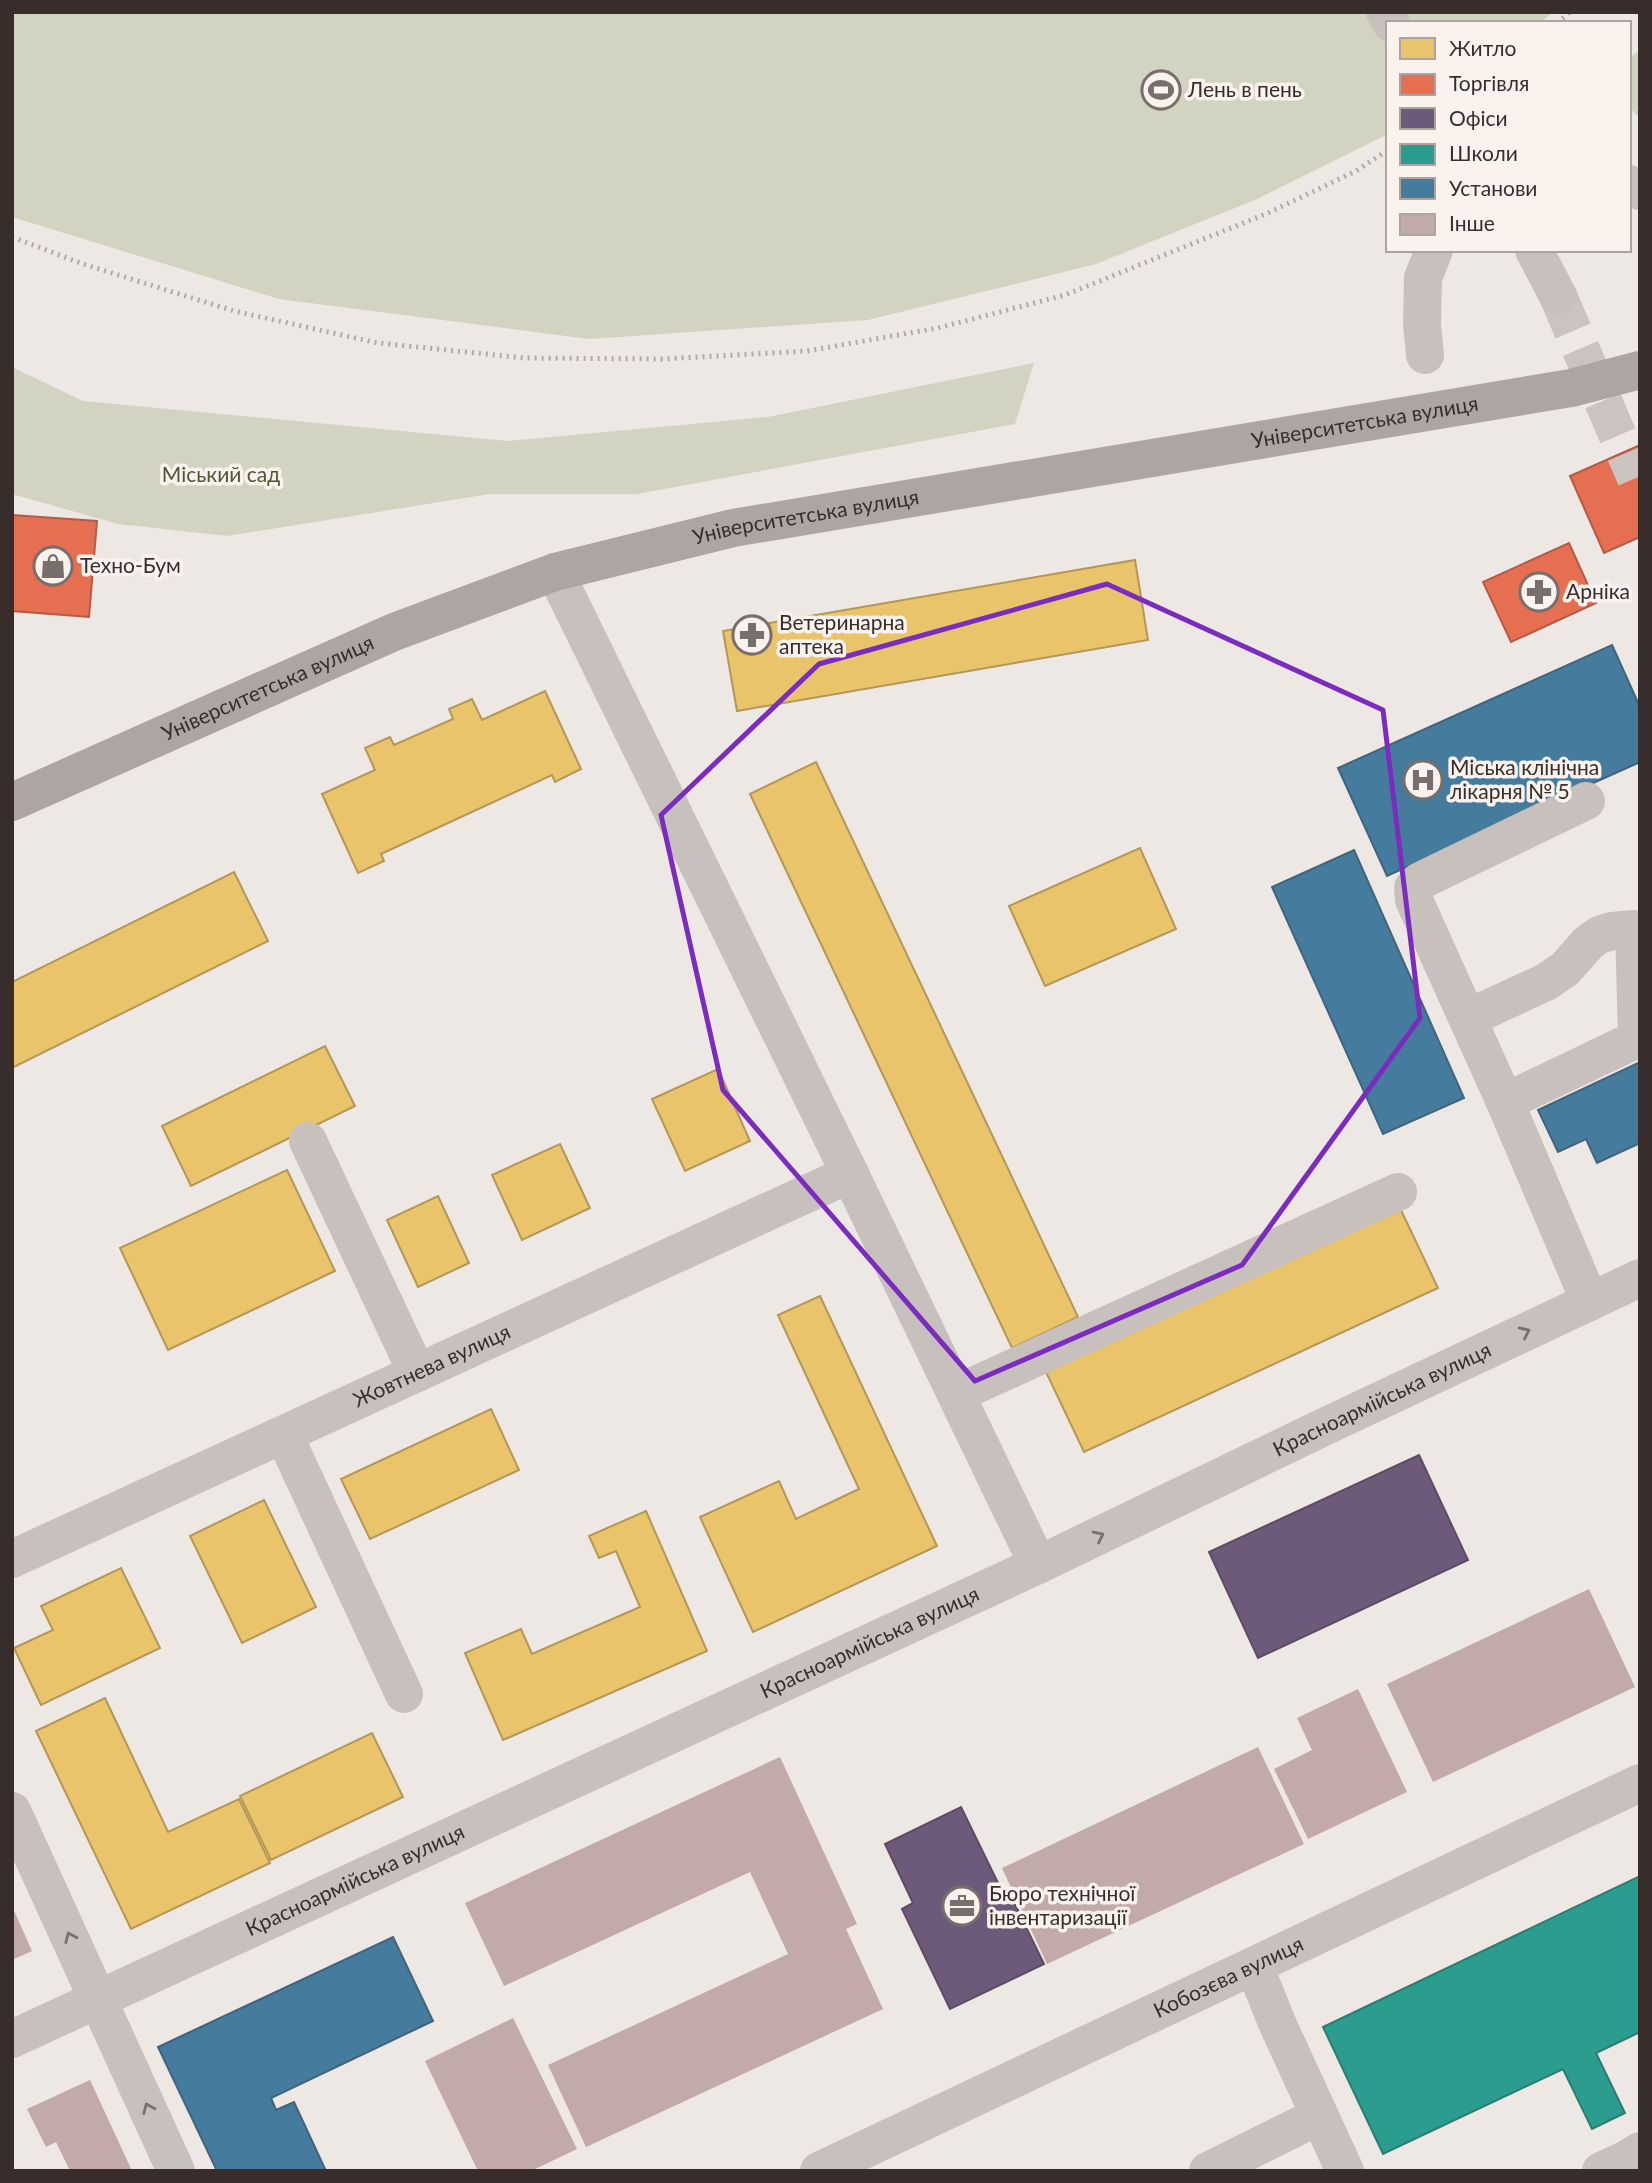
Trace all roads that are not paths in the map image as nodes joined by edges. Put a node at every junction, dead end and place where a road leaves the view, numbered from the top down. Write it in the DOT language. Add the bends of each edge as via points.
graph roads {
  1 [pos="1433,252"];
  2 [pos="1535,252"];
  3 [pos="1558,296"];
  4 [pos="1425,355"];
  5 [pos="1640,370"];
  6 [pos="555,572"];
  7 [pos="12,802"];
  8 [pos="1586,802"];
  9 [pos="1468,1018"];
  10 [pos="1505,1102"];
  11 [pos="308,1141"];
  12 [pos="850,1174"];
  13 [pos="1398,1192"];
  14 [pos="1640,1278"];
  15 [pos="1590,1302"];
  16 [pos="417,1373"];
  17 [pos="956,1395"];
  18 [pos="284,1435"];
  19 [pos="12,1559"];
  20 [pos="1038,1565"];
  21 [pos="404,1694"];
  22 [pos="1640,1783"];
  23 [pos="12,1811"];
  24 [pos="1254,1966"];
  25 [pos="98,1999"];
  26 [pos="12,2039"];
  27 [pos="1319,2116"];
  28 [pos="176,2171"];
  29 [pos="819,2171"];
  30 [pos="1208,2171"];
  31 [pos="1345,2171"];
  1 -- 4 [label="street" via="1423,278"];
  2 -- 3 [label="street"];
  5 -- 6 [label="main road, Університетська вулиця" via="1571,388 733,528"];
  6 -- 7 [label="main road, Університетська вулиця" via="394,632"];
  6 -- 12 [label="street"];
  8 -- 9 [label="street" via="1413,888 1414,900"];
  9 -- 10 [label="street"];
  9 -- 10 [label="street" via="1546,982 1599,935 1634,929 1635,1040"];
  10 -- 15 [label="street"];
  11 -- 16 [label="street"];
  12 -- 16 [label="street, Жовтнева вулиця"];
  12 -- 17 [label="street"];
  13 -- 17 [label="street"];
  14 -- 15 [label="street, Красноармійська вулиця"];
  20 -- 15 [label="street, Красноармійська вулиця, one-way"];
  16 -- 18 [label="street, Жовтнева вулиця"];
  17 -- 20 [label="street"];
  18 -- 19 [label="street, Жовтнева вулиця"];
  18 -- 21 [label="street"];
  20 -- 25 [label="street, Красноармійська вулиця"];
  22 -- 24 [label="street, Кобозєва вулиця"];
  25 -- 23 [label="street, one-way"];
  24 -- 27 [label="street"];
  24 -- 29 [label="street, Кобозєва вулиця"];
  25 -- 26 [label="street, Красноармійська вулиця"];
  28 -- 25 [label="street, one-way"];
  27 -- 30 [label="street"];
  27 -- 31 [label="street"];
}
